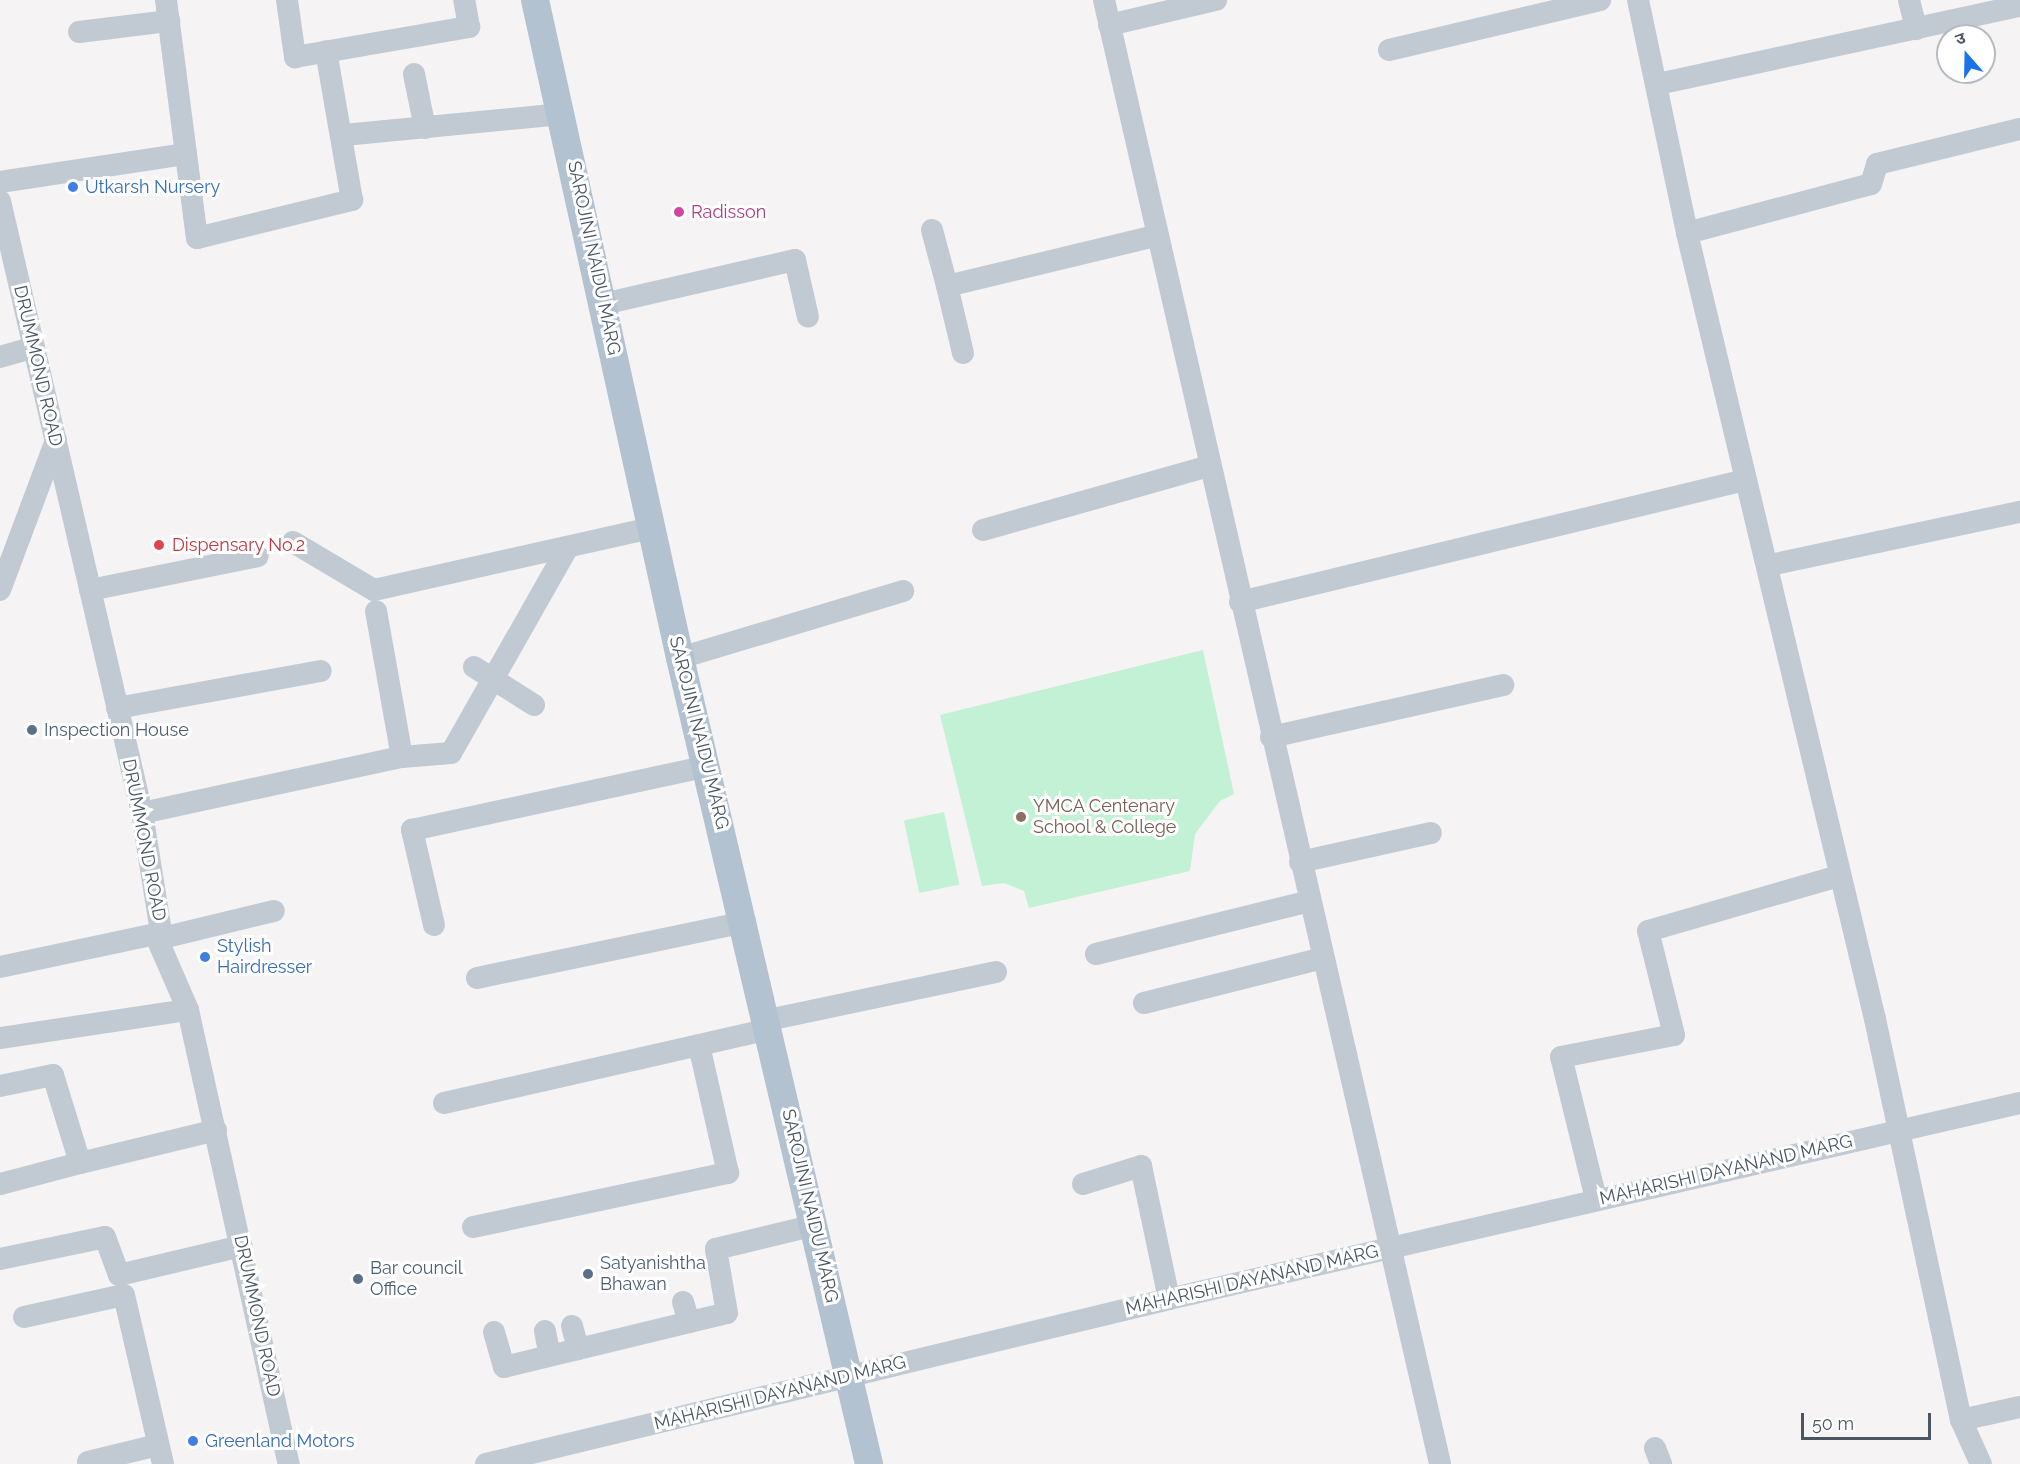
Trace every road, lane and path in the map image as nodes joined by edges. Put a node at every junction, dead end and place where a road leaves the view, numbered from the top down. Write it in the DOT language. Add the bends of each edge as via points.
graph roads {
  1 [pos="286,0"];
  2 [pos="464,0"];
  3 [pos="535,0"];
  4 [pos="1104,0"];
  5 [pos="1216,0"];
  6 [pos="1600,0"];
  7 [pos="1638,0"];
  8 [pos="1909,0"];
  9 [pos="2020,6"];
  10 [pos="167,10"];
  11 [pos="1110,25"];
  12 [pos="1916,29"];
  13 [pos="79,32"];
  14 [pos="327,51"];
  15 [pos="1389,51"];
  16 [pos="414,74"];
  17 [pos="1658,84"];
  18 [pos="562,114"];
  19 [pos="425,128"];
  20 [pos="2020,129"];
  21 [pos="344,135"];
  22 [pos="186,154"];
  23 [pos="0,182"];
  24 [pos="0,201"];
  25 [pos="932,230"];
  26 [pos="1687,233"];
  27 [pos="1156,236"];
  28 [pos="947,286"];
  29 [pos="603,304"];
  30 [pos="808,317"];
  31 [pos="34,347"];
  32 [pos="963,352"];
  33 [pos="0,357"];
  34 [pos="56,440"];
  35 [pos="1209,466"];
  36 [pos="1745,480"];
  37 [pos="2020,513"];
  38 [pos="652,528"];
  39 [pos="983,530"];
  40 [pos="293,542"];
  41 [pos="568,547"];
  42 [pos="258,556"];
  43 [pos="1770,565"];
  44 [pos="0,590"];
  45 [pos="90,590"];
  46 [pos="903,591"];
  47 [pos="1240,602"];
  48 [pos="376,611"];
  49 [pos="680,658"];
  50 [pos="321,671"];
  51 [pos="484,672"];
  52 [pos="1503,685"];
  53 [pos="534,705"];
  54 [pos="117,708"];
  55 [pos="1271,737"];
  56 [pos="402,757"];
  57 [pos="707,766"];
  58 [pos="142,813"];
  59 [pos="1431,833"];
  60 [pos="1300,862"];
  61 [pos="1839,876"];
  62 [pos="1310,901"];
  63 [pos="274,911"];
  64 [pos="745,922"];
  65 [pos="434,925"];
  66 [pos="159,936"];
  67 [pos="1096,954"];
  68 [pos="1323,958"];
  69 [pos="0,967"];
  70 [pos="996,972"];
  71 [pos="477,978"];
  72 [pos="1144,1003"];
  73 [pos="188,1010"];
  74 [pos="769,1024"];
  75 [pos="0,1038"];
  76 [pos="699,1045"];
  77 [pos="0,1086"];
  78 [pos="444,1103"];
  79 [pos="2020,1103"];
  80 [pos="216,1130"];
  81 [pos="1896,1132"];
  82 [pos="80,1163"];
  83 [pos="0,1184"];
  84 [pos="1083,1184"];
  85 [pos="1596,1199"];
  86 [pos="815,1226"];
  87 [pos="473,1227"];
  88 [pos="242,1246"];
  89 [pos="1391,1247"];
  90 [pos="0,1259"];
  91 [pos="1169,1299"];
  92 [pos="24,1317"];
  93 [pos="572,1326"];
  94 [pos="545,1331"];
  95 [pos="494,1332"];
  96 [pos="578,1349"];
  97 [pos="550,1356"];
  98 [pos="849,1377"];
  99 [pos="2020,1407"];
  100 [pos="1961,1420"];
  101 [pos="160,1454"];
  102 [pos="88,1462"];
  103 [pos="289,1464"];
  104 [pos="486,1464"];
  105 [pos="869,1464"];
  106 [pos="1440,1464"];
  107 [pos="1981,1464"];
  1 -- 14 [label="street" via="295,57"];
  2 -- 14 [label="street" via="470,27"];
  3 -- 18 [label="main road, SAROJINI NAIDU MARG"];
  4 -- 11 [label="street"];
  5 -- 11 [label="street"];
  6 -- 15 [label="street"];
  7 -- 17 [label="street"];
  8 -- 12 [label="street"];
  9 -- 12 [label="street"];
  10 -- 13 [label="street"];
  10 -- 22 [label="street"];
  11 -- 27 [label="street"];
  12 -- 17 [label="street"];
  14 -- 21 [label="street"];
  16 -- 19 [label="street"];
  17 -- 26 [label="street"];
  18 -- 19 [label="street"];
  18 -- 29 [label="main road, SAROJINI NAIDU MARG"];
  19 -- 21 [label="street"];
  20 -- 26 [label="street" via="1876,164 1871,184"];
  21 -- 22 [label="street" via="352,200 197,238"];
  22 -- 23 [label="street"];
  24 -- 31 [label="street, DRUMMOND ROAD"];
  25 -- 28 [label="street"];
  26 -- 36 [label="street"];
  27 -- 28 [label="street"];
  27 -- 35 [label="street"];
  28 -- 32 [label="street"];
  29 -- 30 [label="street" via="795,260"];
  29 -- 38 [label="main road, SAROJINI NAIDU MARG"];
  31 -- 33 [label="street"];
  31 -- 34 [label="street, DRUMMOND ROAD"];
  34 -- 44 [label="street"];
  34 -- 45 [label="street, DRUMMOND ROAD"];
  35 -- 39 [label="street"];
  35 -- 47 [label="street"];
  36 -- 43 [label="street"];
  36 -- 47 [label="street"];
  37 -- 43 [label="street"];
  38 -- 41 [label="street"];
  38 -- 49 [label="main road, SAROJINI NAIDU MARG"];
  40 -- 41 [label="street" via="374,590"];
  41 -- 51 [label="street"];
  42 -- 45 [label="street"];
  43 -- 61 [label="street"];
  45 -- 54 [label="street, DRUMMOND ROAD"];
  46 -- 49 [label="street"];
  47 -- 55 [label="street"];
  48 -- 56 [label="street"];
  49 -- 57 [label="main road, SAROJINI NAIDU MARG"];
  50 -- 54 [label="street"];
  51 -- 53 [label="street"];
  51 -- 56 [label="street" via="451,753"];
  52 -- 55 [label="street"];
  54 -- 58 [label="street, DRUMMOND ROAD"];
  55 -- 60 [label="street"];
  56 -- 58 [label="street"];
  57 -- 64 [label="main road, SAROJINI NAIDU MARG"];
  57 -- 65 [label="street" via="412,830"];
  58 -- 66 [label="street, DRUMMOND ROAD"];
  59 -- 60 [label="street"];
  60 -- 62 [label="street"];
  61 -- 81 [label="street"];
  61 -- 85 [label="street" via="1648,931 1674,1035 1561,1057"];
  62 -- 67 [label="street"];
  62 -- 68 [label="street"];
  63 -- 66 [label="street"];
  64 -- 71 [label="street"];
  64 -- 74 [label="main road, SAROJINI NAIDU MARG"];
  66 -- 69 [label="street"];
  66 -- 73 [label="street, DRUMMOND ROAD"];
  68 -- 72 [label="street"];
  68 -- 89 [label="street"];
  70 -- 74 [label="street"];
  73 -- 75 [label="street"];
  73 -- 80 [label="street, DRUMMOND ROAD"];
  74 -- 76 [label="street"];
  74 -- 86 [label="main road, SAROJINI NAIDU MARG"];
  76 -- 78 [label="street"];
  76 -- 87 [label="street" via="728,1173"];
  77 -- 82 [label="street" via="53,1075"];
  79 -- 81 [label="street, MAHARISHI DAYANAND MARG"];
  80 -- 82 [label="street"];
  80 -- 88 [label="street, DRUMMOND ROAD"];
  81 -- 85 [label="street, MAHARISHI DAYANAND MARG"];
  81 -- 100 [label="street"];
  82 -- 83 [label="street"];
  84 -- 91 [label="street" via="1141,1166"];
  85 -- 89 [label="street, MAHARISHI DAYANAND MARG"];
  86 -- 96 [label="street" via="716,1249 727,1313 686,1312"];
  86 -- 98 [label="main road, SAROJINI NAIDU MARG"];
  88 -- 90 [label="street" via="119,1275 105,1237"];
  88 -- 103 [label="street, DRUMMOND ROAD"];
  89 -- 91 [label="street, MAHARISHI DAYANAND MARG"];
  89 -- 106 [label="street"];
  91 -- 98 [label="street, MAHARISHI DAYANAND MARG"];
  92 -- 101 [label="street" via="124,1295"];
  93 -- 96 [label="street"];
  94 -- 97 [label="street"];
  95 -- 97 [label="street" via="504,1367"];
  96 -- 97 [label="street"];
  98 -- 104 [label="street, MAHARISHI DAYANAND MARG"];
  98 -- 105 [label="main road, SAROJINI NAIDU MARG"];
  99 -- 100 [label="street"];
  100 -- 107 [label="street"];
  101 -- 102 [label="street"];
}
